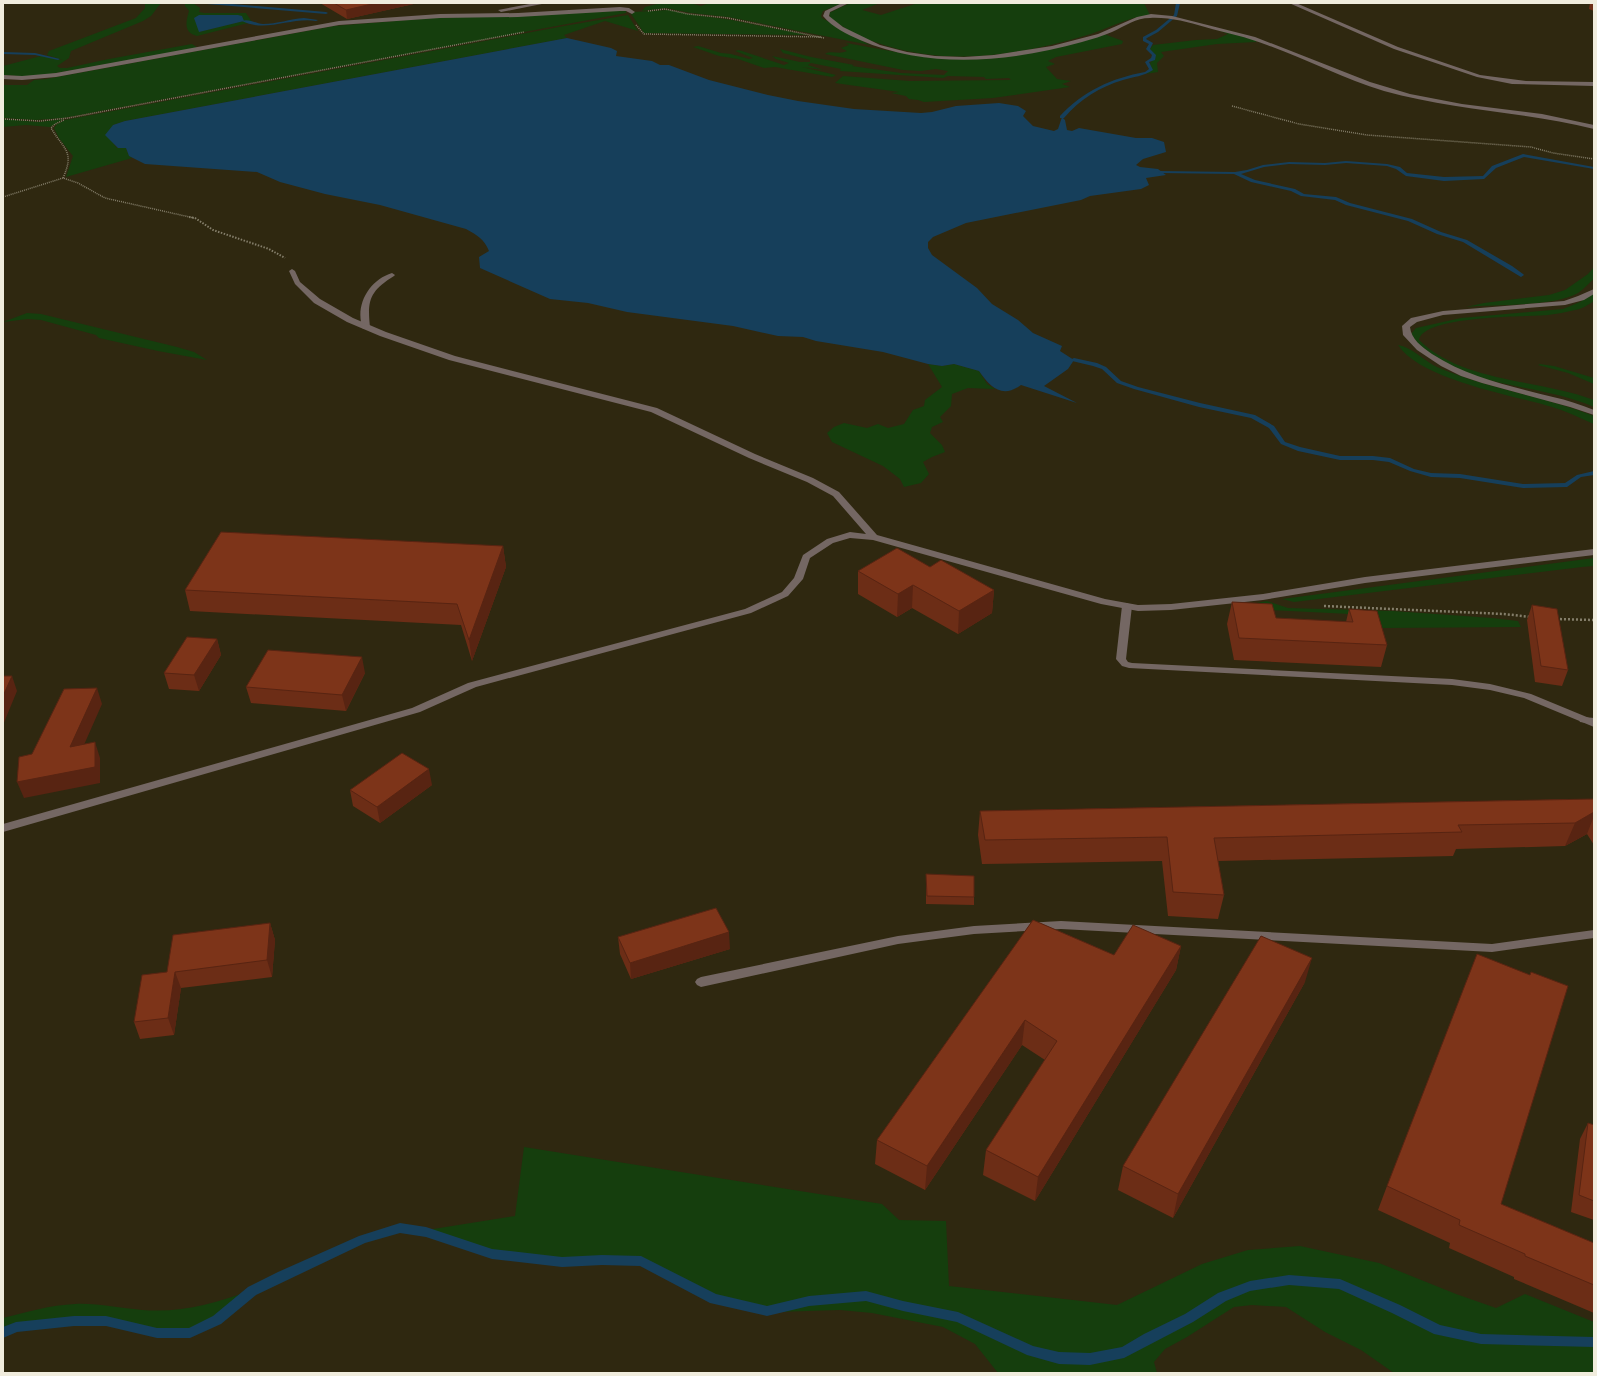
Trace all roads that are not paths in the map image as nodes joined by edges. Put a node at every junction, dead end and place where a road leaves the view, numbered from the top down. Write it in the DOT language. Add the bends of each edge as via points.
graph roads {
  1 [pos="544,3"];
  2 [pos="846,3"];
  3 [pos="1292,3"];
  4 [pos="632,12"];
  5 [pos="463,15"];
  6 [pos="3,77"];
  7 [pos="1594,84"];
  8 [pos="1594,127"];
  9 [pos="292,271"];
  10 [pos="392,275"];
  11 [pos="1594,292"];
  12 [pos="366,327"];
  13 [pos="1594,413"];
  14 [pos="874,537"];
  15 [pos="1594,552"];
  16 [pos="1127,606"];
  17 [pos="1591,721"];
  18 [pos="3,828"];
  19 [pos="1594,934"];
  20 [pos="701,982"];
  1 -- 5 [label="street"];
  2 -- 8 [label="street" via="828,11 826,16 841,28 877,46 923,57 964,58 1028,52 1082,40 1144,16 1163,16 1252,38 1402,94 1551,117"];
  3 -- 7 [label="street" via="1396,48 1479,76 1512,82"];
  4 -- 5 [label="street" via="620,9 518,15"];
  5 -- 6 [label="street" via="323,25 56,75"];
  9 -- 12 [label="street" via="297,283 317,301"];
  10 -- 12 [label="street" via="377,283 366,298"];
  11 -- 13 [label="street" via="1565,303 1443,313 1414,320 1406,326 1407,335 1441,363 1498,386 1560,400"];
  12 -- 14 [label="street" via="452,358 654,410 836,494"];
  14 -- 16 [label="street" via="1055,589"];
  14 -- 18 [label="street" via="850,535 830,541 806,557 798,579 785,594 748,611 472,685 416,710"];
  15 -- 16 [label="street" via="1365,580 1263,597 1186,606"];
  16 -- 17 [label="street" via="1121,659 1125,664 1132,666 1459,683 1527,696"];
  19 -- 20 [label="street" via="1492,948 1061,925 974,930 898,940"];
}
